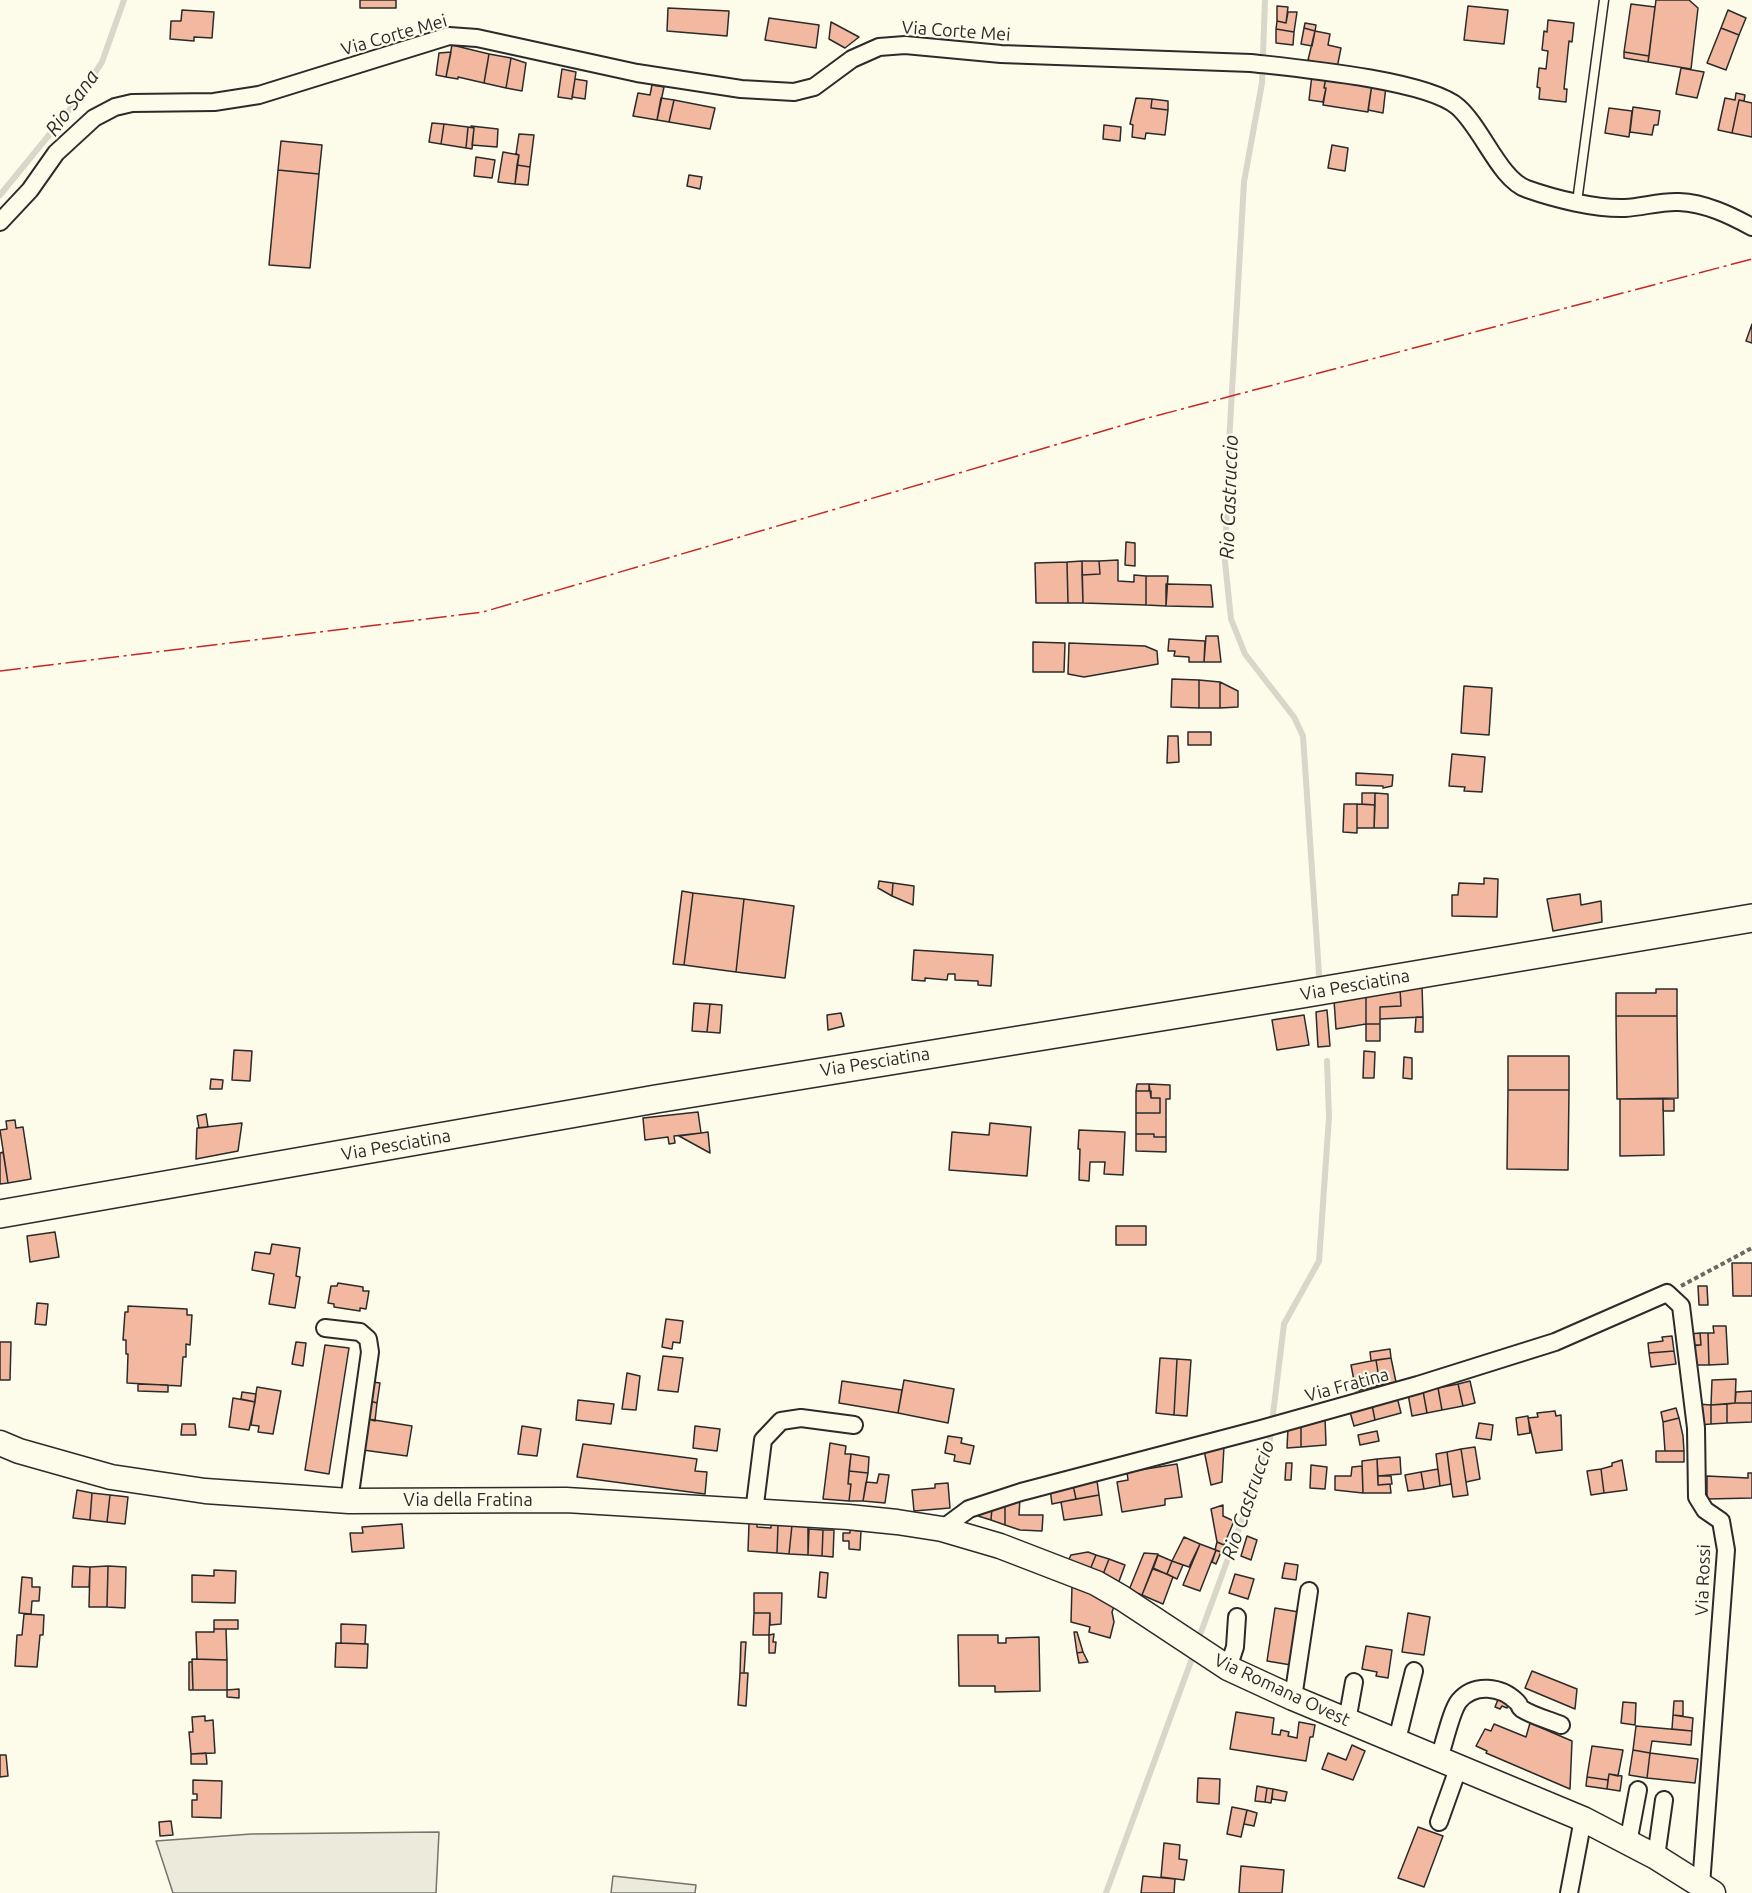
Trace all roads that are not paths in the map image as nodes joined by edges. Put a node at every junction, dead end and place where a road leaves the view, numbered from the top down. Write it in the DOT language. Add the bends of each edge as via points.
graph roads {
  1 [pos="1604,0"];
  2 [pos="1576,202"];
  3 [pos="1,222"];
  4 [pos="1752,226"];
  5 [pos="1752,918"];
  6 [pos="0,1214"];
  7 [pos="1667,1293"];
  8 [pos="324,1328"];
  9 [pos="854,1425"];
  10 [pos="0,1443"];
  11 [pos="349,1501"];
  12 [pos="754,1512"];
  13 [pos="942,1529"];
  14 [pos="1309,1591"];
  15 [pos="1238,1617"];
  16 [pos="1228,1668"];
  17 [pos="1414,1671"];
  18 [pos="1354,1682"];
  19 [pos="1293,1698"];
  20 [pos="1347,1721"];
  21 [pos="1561,1725"];
  22 [pos="1398,1740"];
  23 [pos="1449,1762"];
  24 [pos="1638,1790"];
  25 [pos="1664,1800"];
  26 [pos="1583,1819"];
  27 [pos="1439,1822"];
  28 [pos="1628,1843"];
  29 [pos="1656,1857"];
  30 [pos="1707,1889"];
  31 [pos="1569,1893"];
  1 -- 2 [label="lane"];
  2 -- 3 [label="street, Via Corte Mei" via="1524,188 1512,180 1476,125 1457,105 1389,82 1251,63 1001,54 905,45 879,47 852,59 814,87 794,92 741,89 637,73 477,38 449,36 259,95 214,102 132,103 115,107 94,118 56,153"];
  2 -- 4 [label="street, Via Corte Mei" via="1624,208 1681,202 1718,210"];
  5 -- 6 [label="main road, Via Pesciatina" via="656,1099"];
  7 -- 13 [label="street, Via Fratina" via="1556,1342 1418,1385 1021,1492 969,1509"];
  7 -- 30 [label="street, Via Rossi" via="1681,1306 1696,1428 1697,1497 1721,1521 1726,1551"];
  8 -- 11 [label="street" via="360,1332 368,1339 370,1352"];
  9 -- 12 [label="street" via="801,1418 781,1421 763,1440"];
  10 -- 11 [label="street, Via della Fratina" via="111,1477 205,1491"];
  11 -- 12 [label="street, Via della Fratina" via="566,1500"];
  12 -- 13 [label="street, Via della Fratina" via="858,1518"];
  13 -- 16 [label="street, Via Romana Ovest" via="1000,1546 1096,1583"];
  14 -- 19 [label="street"];
  15 -- 16 [label="street"];
  16 -- 19 [label="street, Via Romana Ovest"];
  17 -- 22 [label="street"];
  18 -- 20 [label="street"];
  19 -- 20 [label="street, Via Romana Ovest"];
  20 -- 22 [label="street, Via Romana Ovest"];
  21 -- 23 [label="street" via="1521,1708 1508,1696 1481,1688 1469,1692 1458,1703"];
  22 -- 23 [label="street, Via Romana Ovest"];
  23 -- 26 [label="street, Via Romana Ovest"];
  23 -- 27 [label="street"];
  24 -- 28 [label="street"];
  25 -- 29 [label="street"];
  26 -- 28 [label="street, Via Romana Ovest"];
  26 -- 31 [label="street"];
  28 -- 29 [label="street, Via Romana Ovest"];
  29 -- 30 [label="street, Via Romana Ovest"];
}
